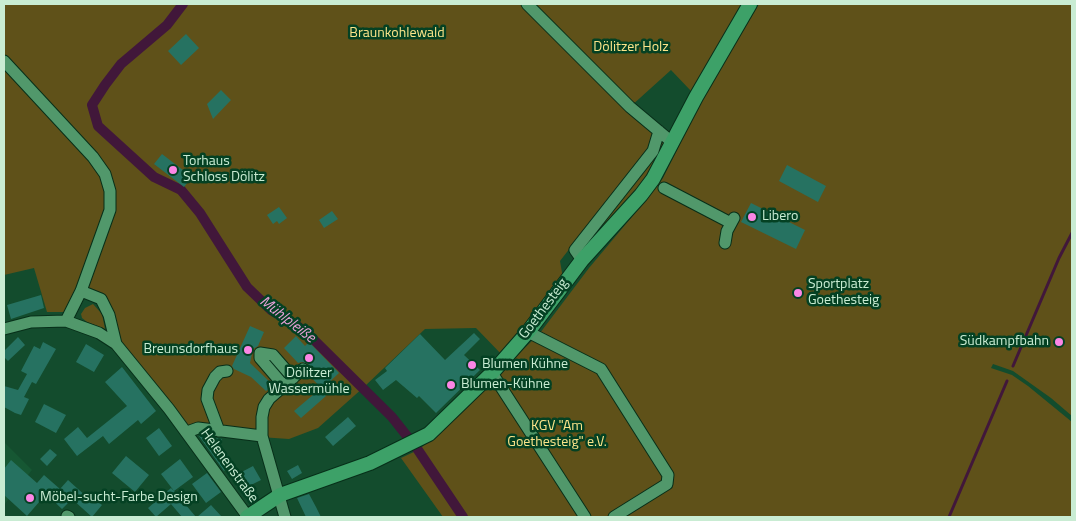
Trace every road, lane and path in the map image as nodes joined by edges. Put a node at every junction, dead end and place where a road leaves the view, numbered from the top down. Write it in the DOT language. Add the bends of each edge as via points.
graph roads {
  1 [pos="527,4"];
  2 [pos="750,4"];
  3 [pos="4,61"];
  4 [pos="659,131"];
  5 [pos="673,143"];
  6 [pos="664,188"];
  7 [pos="725,243"];
  8 [pos="582,260"];
  9 [pos="81,292"];
  10 [pos="66,322"];
  11 [pos="4,329"];
  12 [pos="528,332"];
  13 [pos="116,344"];
  14 [pos="303,369"];
  15 [pos="226,371"];
  16 [pos="492,373"];
  17 [pos="293,378"];
  18 [pos="284,386"];
  19 [pos="219,431"];
  20 [pos="187,432"];
  21 [pos="262,436"];
  22 [pos="280,495"];
  23 [pos="247,517"];
  24 [pos="285,517"];
  25 [pos="585,517"];
  26 [pos="614,517"];
  1 -- 4 [label="street" via="603,81"];
  2 -- 5 [label="main road, Goethesteig"];
  3 -- 9 [label="street" via="105,174 110,210"];
  4 -- 5 [label="street"];
  4 -- 8 [label="street" via="653,150 575,250"];
  5 -- 8 [label="main road, Goethesteig" via="641,195"];
  6 -- 7 [label="street" via="733,221"];
  8 -- 12 [label="main road, Goethesteig"];
  9 -- 10 [label="street"];
  9 -- 13 [label="street" via="100,299 109,315"];
  10 -- 11 [label="street" via="32,322"];
  10 -- 13 [label="street" via="99,333"];
  12 -- 16 [label="main road, Goethesteig"];
  12 -- 26 [label="street" via="601,369 668,475 667,484"];
  13 -- 20 [label="street, Helenenstraße"];
  14 -- 17 [label="street"];
  15 -- 19 [label="street" via="215,377 208,390 207,399"];
  16 -- 22 [label="main road, Goethesteig" via="420,439 396,452"];
  16 -- 25 [label="street"];
  17 -- 18 [label="street"];
  17 -- 18 [label="street" via="273,355 260,353 260,358"];
  18 -- 21 [label="street" via="264,407"];
  19 -- 20 [label="street" via="198,428"];
  19 -- 21 [label="street"];
  20 -- 23 [label="street, Helenenstraße"];
  21 -- 22 [label="street"];
  22 -- 23 [label="main road, Goethesteig"];
  22 -- 24 [label="street"];
}
